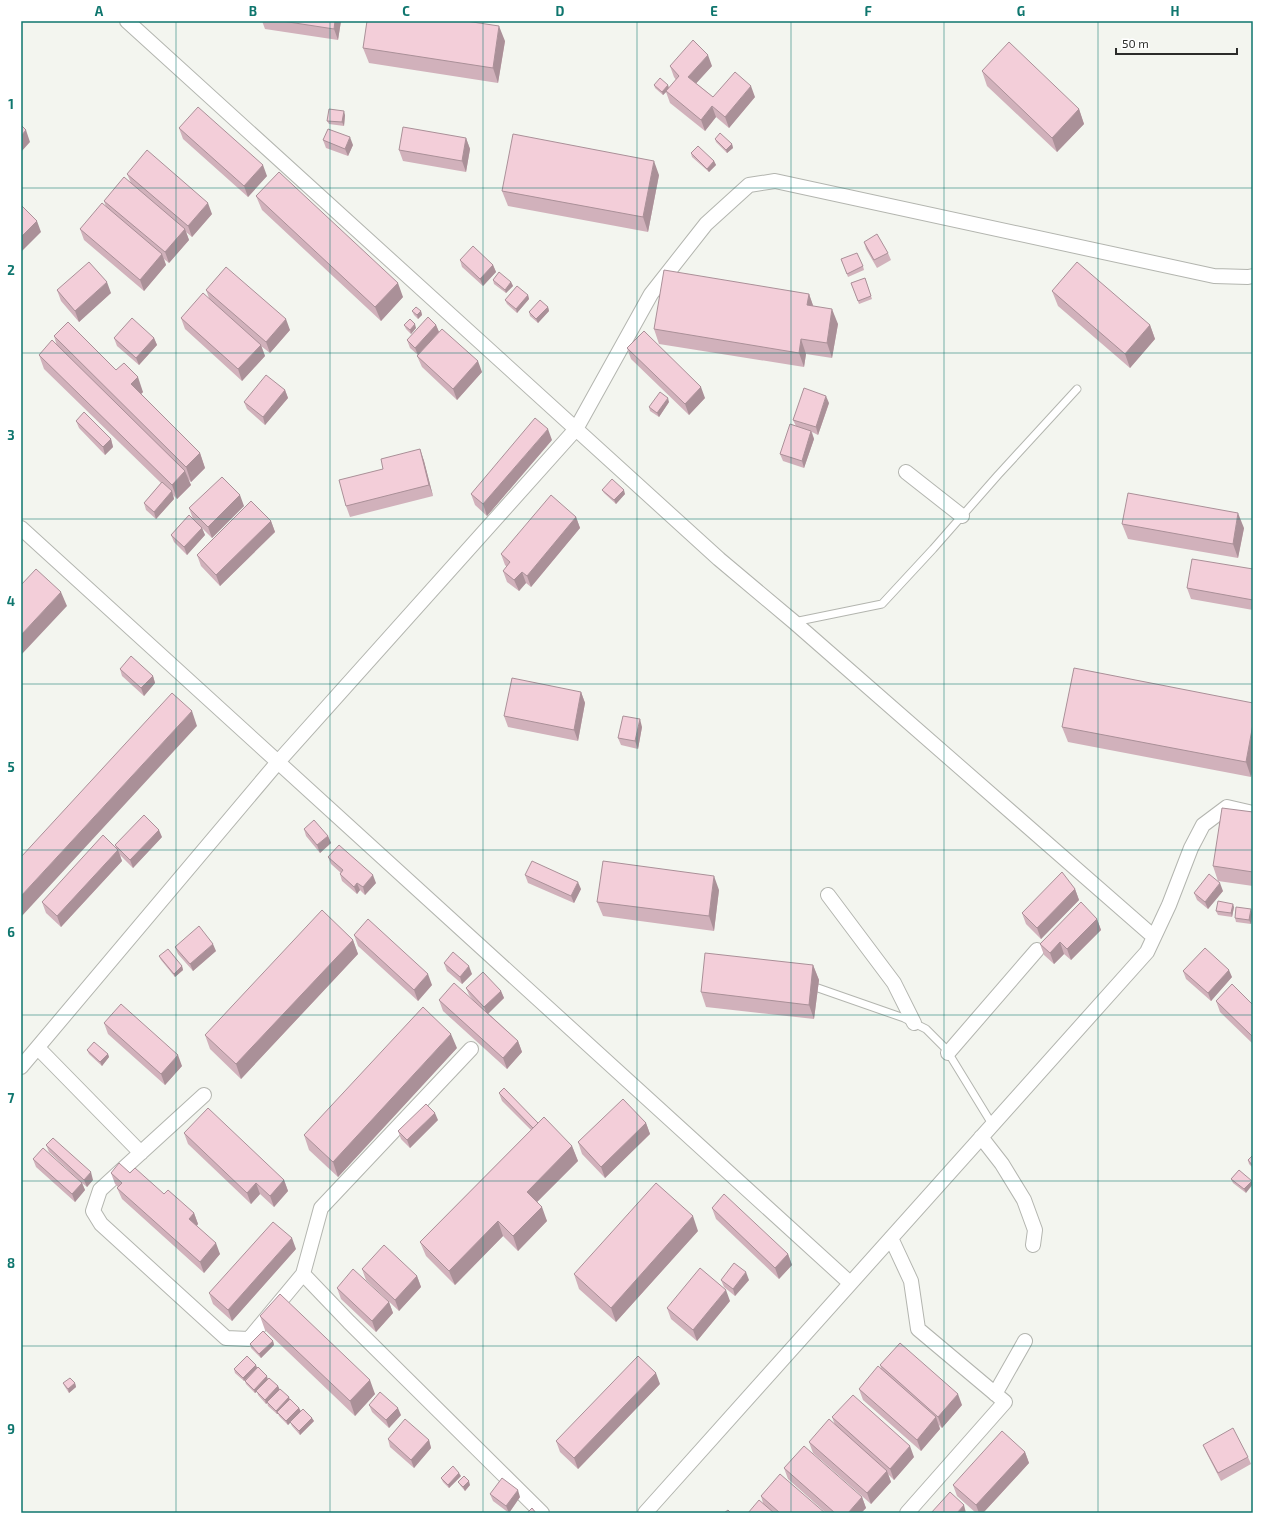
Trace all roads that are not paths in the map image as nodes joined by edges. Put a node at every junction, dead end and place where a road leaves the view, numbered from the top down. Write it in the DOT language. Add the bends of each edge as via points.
graph roads {
  1 [pos="127,21"];
  2 [pos="1251,281"];
  3 [pos="1077,389"];
  4 [pos="576,429"];
  5 [pos="906,472"];
  6 [pos="962,516"];
  7 [pos="21,528"];
  8 [pos="794,622"];
  9 [pos="278,762"];
  10 [pos="1253,813"];
  11 [pos="828,895"];
  12 [pos="1154,937"];
  13 [pos="1037,950"];
  14 [pos="818,988"];
  15 [pos="914,1023"];
  16 [pos="38,1048"];
  17 [pos="471,1049"];
  18 [pos="948,1053"];
  19 [pos="21,1067"];
  20 [pos="204,1095"];
  21 [pos="992,1124"];
  22 [pos="981,1137"];
  23 [pos="141,1152"];
  24 [pos="891,1238"];
  25 [pos="1033,1245"];
  26 [pos="303,1274"];
  27 [pos="850,1283"];
  28 [pos="1025,1341"];
  29 [pos="995,1394"];
  30 [pos="653,1510"];
  31 [pos="542,1513"];
  32 [pos="907,1513"];
  1 -- 4 [label="street"];
  2 -- 4 [label="street" via="1214,276 775,181 749,185 706,224 651,294"];
  3 -- 6 [label="lane"];
  4 -- 8 [label="street" via="719,559"];
  4 -- 9 [label="street"];
  5 -- 6 [label="street"];
  6 -- 8 [label="lane" via="882,604"];
  7 -- 9 [label="street"];
  8 -- 12 [label="street"];
  9 -- 16 [label="street"];
  9 -- 27 [label="street"];
  10 -- 12 [label="street" via="1227,807 1203,825"];
  11 -- 15 [label="street" via="894,983"];
  12 -- 21 [label="street" via="1147,952"];
  13 -- 18 [label="street"];
  14 -- 15 [label="lane"];
  15 -- 18 [label="lane" via="926,1029"];
  16 -- 19 [label="street"];
  16 -- 23 [label="street"];
  17 -- 26 [label="street" via="321,1208"];
  18 -- 21 [label="lane"];
  20 -- 23 [label="street"];
  21 -- 22 [label="street"];
  22 -- 24 [label="street"];
  22 -- 25 [label="street" via="1002,1164 1024,1200 1034,1230"];
  23 -- 26 [label="street" via="100,1190 93,1211 101,1224 226,1338 249,1340"];
  24 -- 27 [label="street"];
  24 -- 29 [label="street" via="911,1281 918,1329"];
  26 -- 31 [label="street"];
  27 -- 30 [label="street"];
  28 -- 29 [label="street"];
  29 -- 32 [label="street" via="1005,1402"];
}
